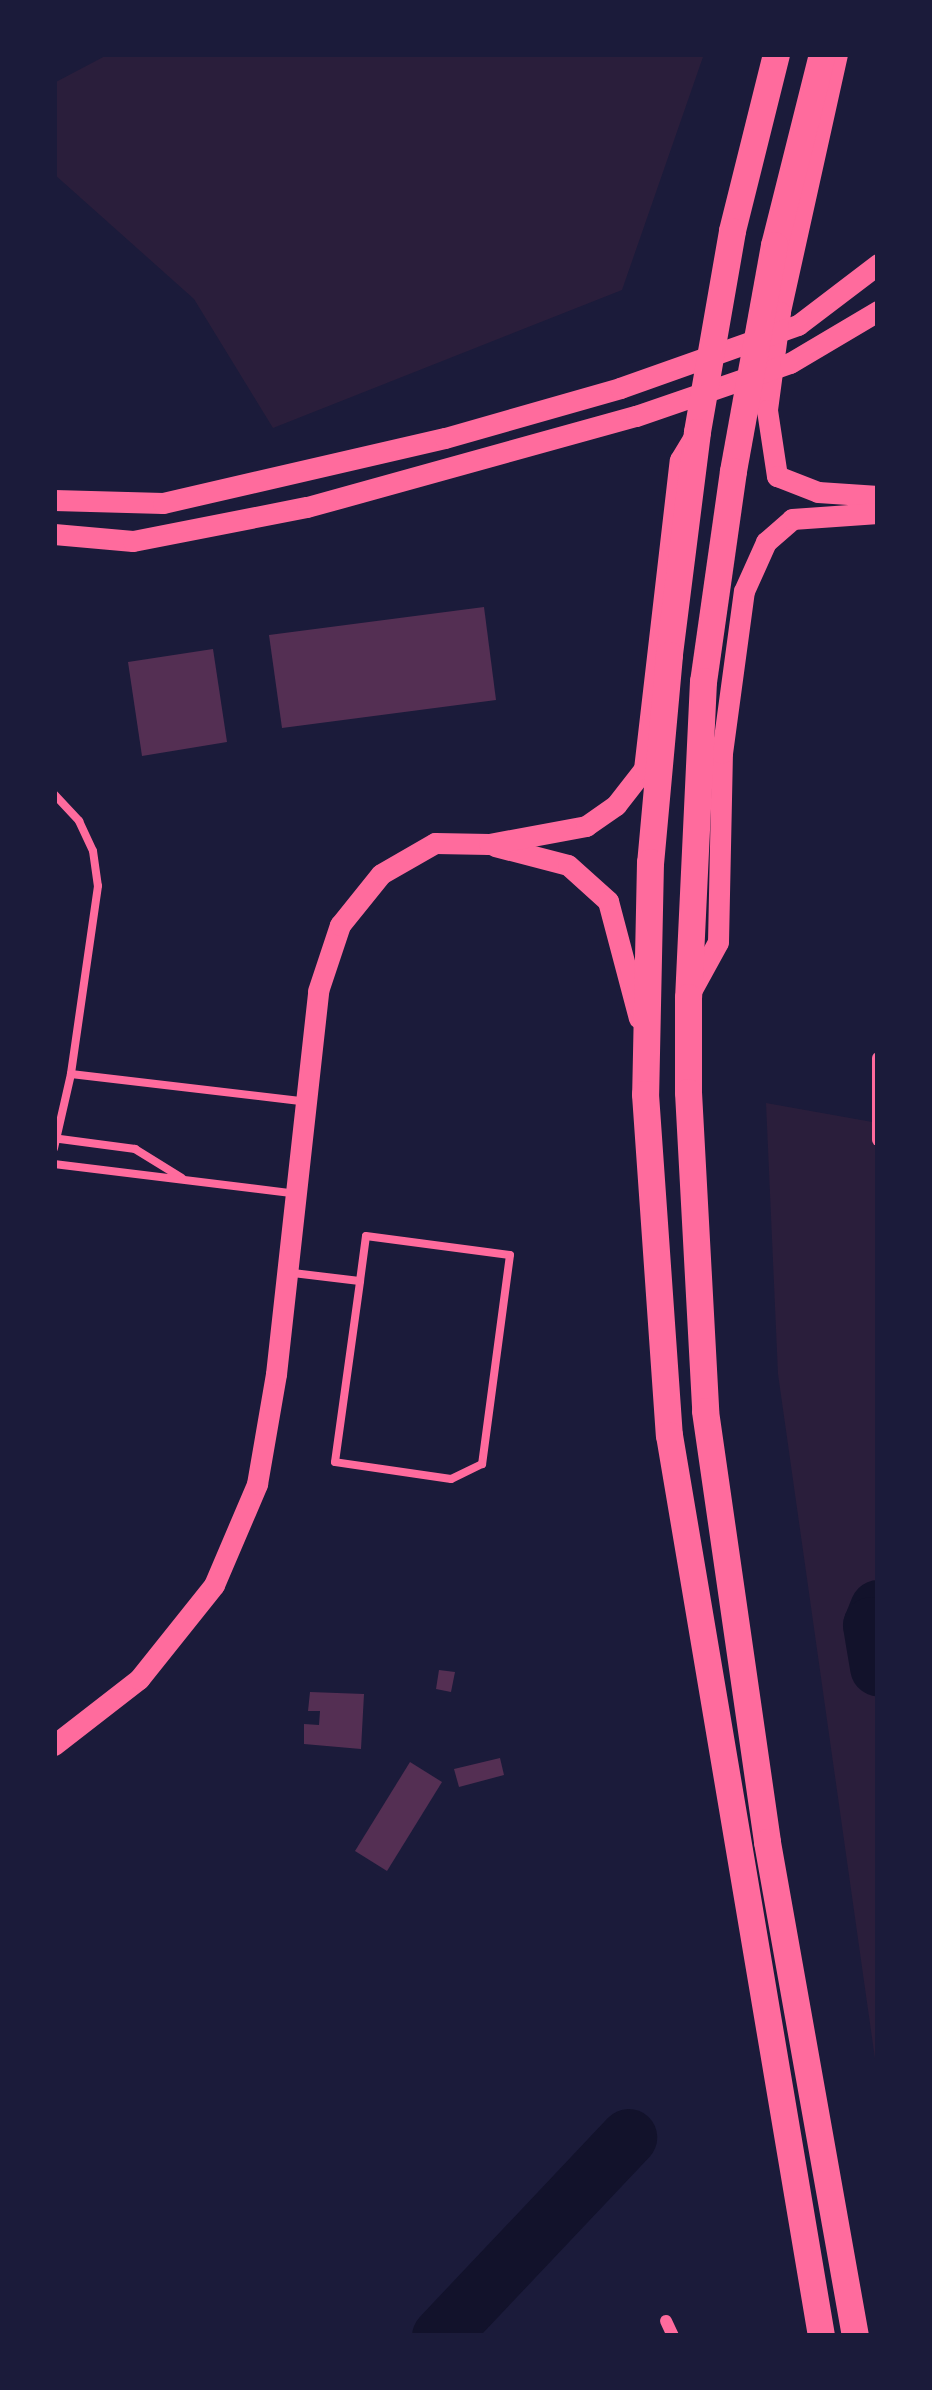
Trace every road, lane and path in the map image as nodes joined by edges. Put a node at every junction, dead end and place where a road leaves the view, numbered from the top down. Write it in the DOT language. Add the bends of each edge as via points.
graph roads {
  1 [pos="776,54"];
  2 [pos="822,54"];
  3 [pos="837,54"];
  4 [pos="878,264"];
  5 [pos="878,311"];
  6 [pos="698,432"];
  7 [pos="878,496"];
  8 [pos="54,500"];
  9 [pos="878,513"];
  10 [pos="54,534"];
  11 [pos="54,794"];
  12 [pos="489,844"];
  13 [pos="688,997"];
  14 [pos="644,1048"];
  15 [pos="878,1058"];
  16 [pos="71,1074"];
  17 [pos="304,1102"];
  18 [pos="878,1140"];
  19 [pos="57,1144"];
  20 [pos="54,1164"];
  21 [pos="185,1180"];
  22 [pos="293,1193"];
  23 [pos="285,1272"];
  24 [pos="360,1281"];
  25 [pos="54,1745"];
  26 [pos="666,2321"];
  27 [pos="673,2336"];
  28 [pos="821,2336"];
  29 [pos="855,2336"];
  1 -- 6 [label="highway" via="732,231"];
  2 -- 13 [label="highway" via="774,245 703,681"];
  3 -- 7 [label="street" via="780,312 767,410 777,476 818,492"];
  4 -- 8 [label="street" via="798,325 446,438 163,503"];
  5 -- 10 [label="street" via="790,362 636,416 307,507 133,541"];
  6 -- 12 [label="street" via="680,460 644,769 616,805 586,826"];
  6 -- 14 [label="highway" via="654,816"];
  9 -- 13 [label="street" via="792,519 766,542 744,592 722,753 718,942"];
  11 -- 16 [label="lane" via="79,821 98,886"];
  12 -- 14 [label="street" via="568,865 608,901"];
  12 -- 17 [label="street" via="435,843 382,874 340,925 318,991"];
  13 -- 29 [label="highway" via="705,1411 766,1842"];
  14 -- 28 [label="highway" via="669,1435"];
  15 -- 18 [label="street"];
  16 -- 17 [label="lane"];
  16 -- 19 [label="lane"];
  17 -- 22 [label="street"];
  19 -- 21 [label="lane" via="135,1148"];
  20 -- 21 [label="lane"];
  21 -- 22 [label="lane"];
  22 -- 23 [label="street"];
  23 -- 24 [label="lane"];
  23 -- 25 [label="street" via="256,1484 214,1585 139,1678"];
  24 -- 24 [label="lane" via="366,1236 510,1255 482,1464 451,1479 334,1462"];
  26 -- 27 [label="street"];
}
